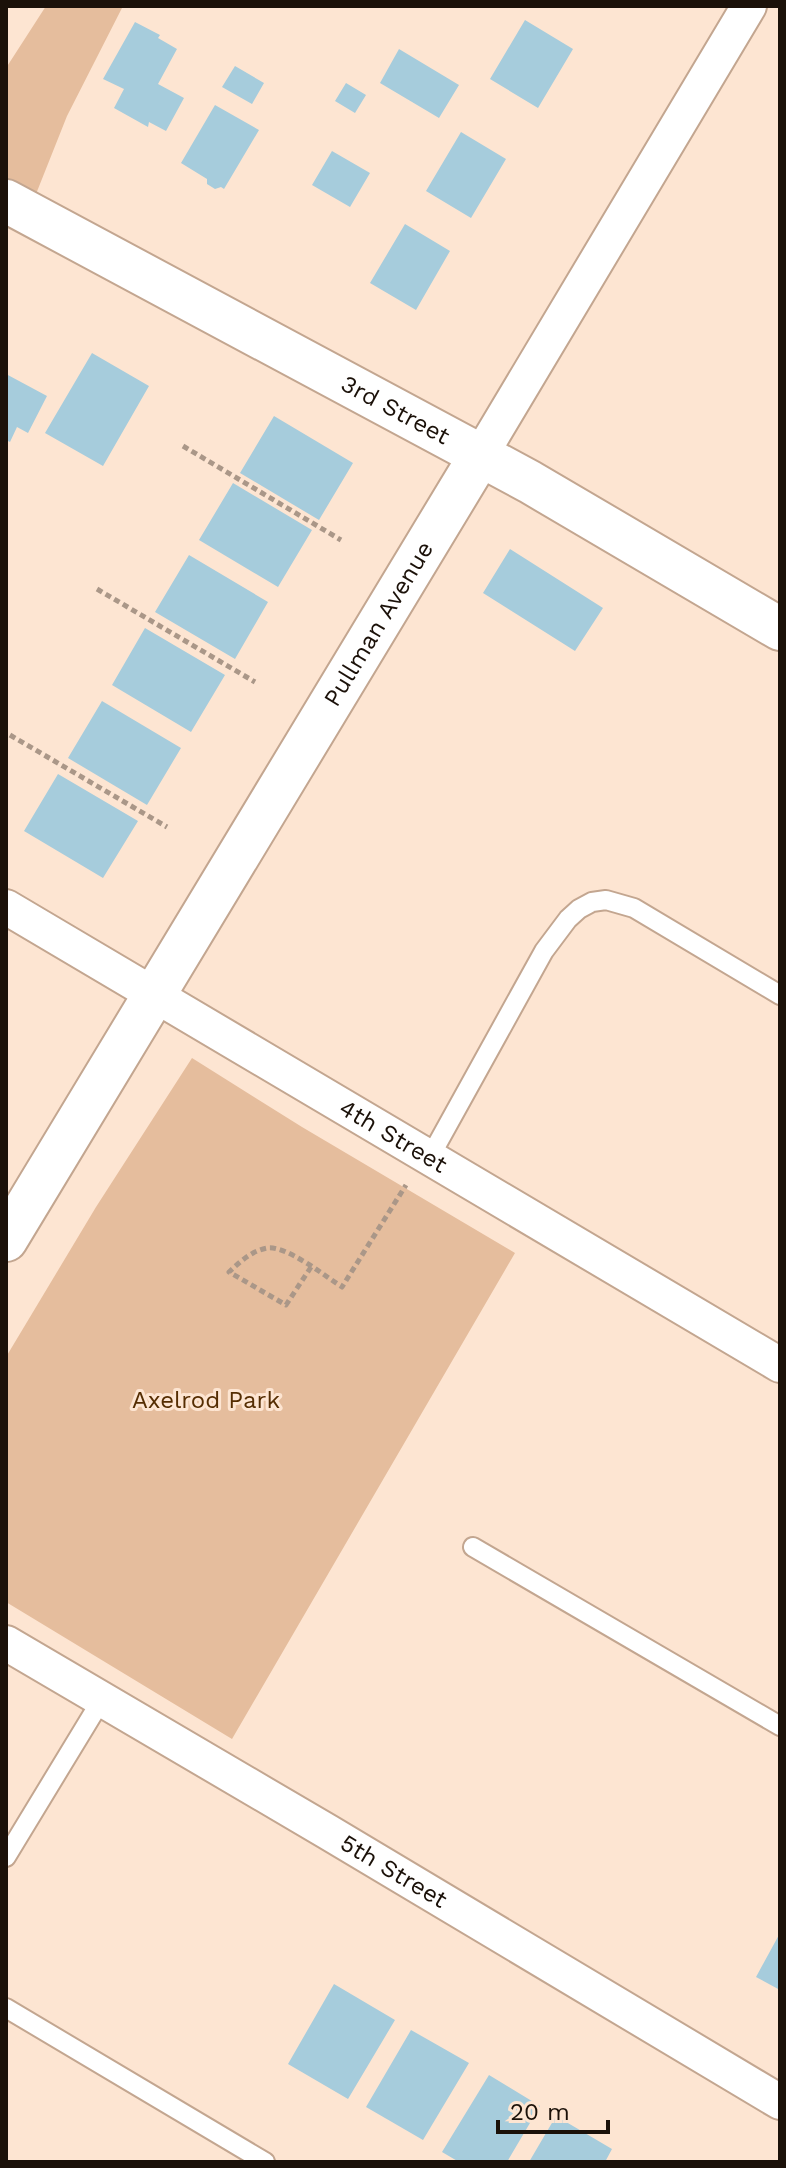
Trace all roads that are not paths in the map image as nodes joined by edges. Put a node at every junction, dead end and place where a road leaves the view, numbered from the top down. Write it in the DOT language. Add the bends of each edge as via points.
graph roads {
  1 [pos="749,6"];
  2 [pos="6,201"];
  3 [pos="480,456"];
  4 [pos="780,629"];
  5 [pos="6,907"];
  6 [pos="154,994"];
  7 [pos="780,995"];
  8 [pos="430,1157"];
  9 [pos="6,1240"];
  10 [pos="780,1365"];
  11 [pos="473,1547"];
  12 [pos="6,1643"];
  13 [pos="102,1699"];
  14 [pos="780,1726"];
  15 [pos="6,1857"];
  16 [pos="6,2008"];
  17 [pos="780,2102"];
  18 [pos="265,2162"];
  1 -- 3 [label="street, Pullman Avenue"];
  2 -- 3 [label="street, 3rd Street"];
  3 -- 4 [label="street, 3rd Street"];
  3 -- 6 [label="street, Pullman Avenue"];
  5 -- 6 [label="street, 4th Street"];
  6 -- 8 [label="street, 4th Street"];
  6 -- 9 [label="street, Pullman Avenue"];
  7 -- 8 [label="lane" via="634,908 592,902 568,919 544,951"];
  8 -- 10 [label="street, 4th Street"];
  11 -- 14 [label="lane"];
  12 -- 13 [label="street, 5th Street"];
  13 -- 15 [label="lane"];
  13 -- 17 [label="street, 5th Street"];
  16 -- 18 [label="lane"];
}
